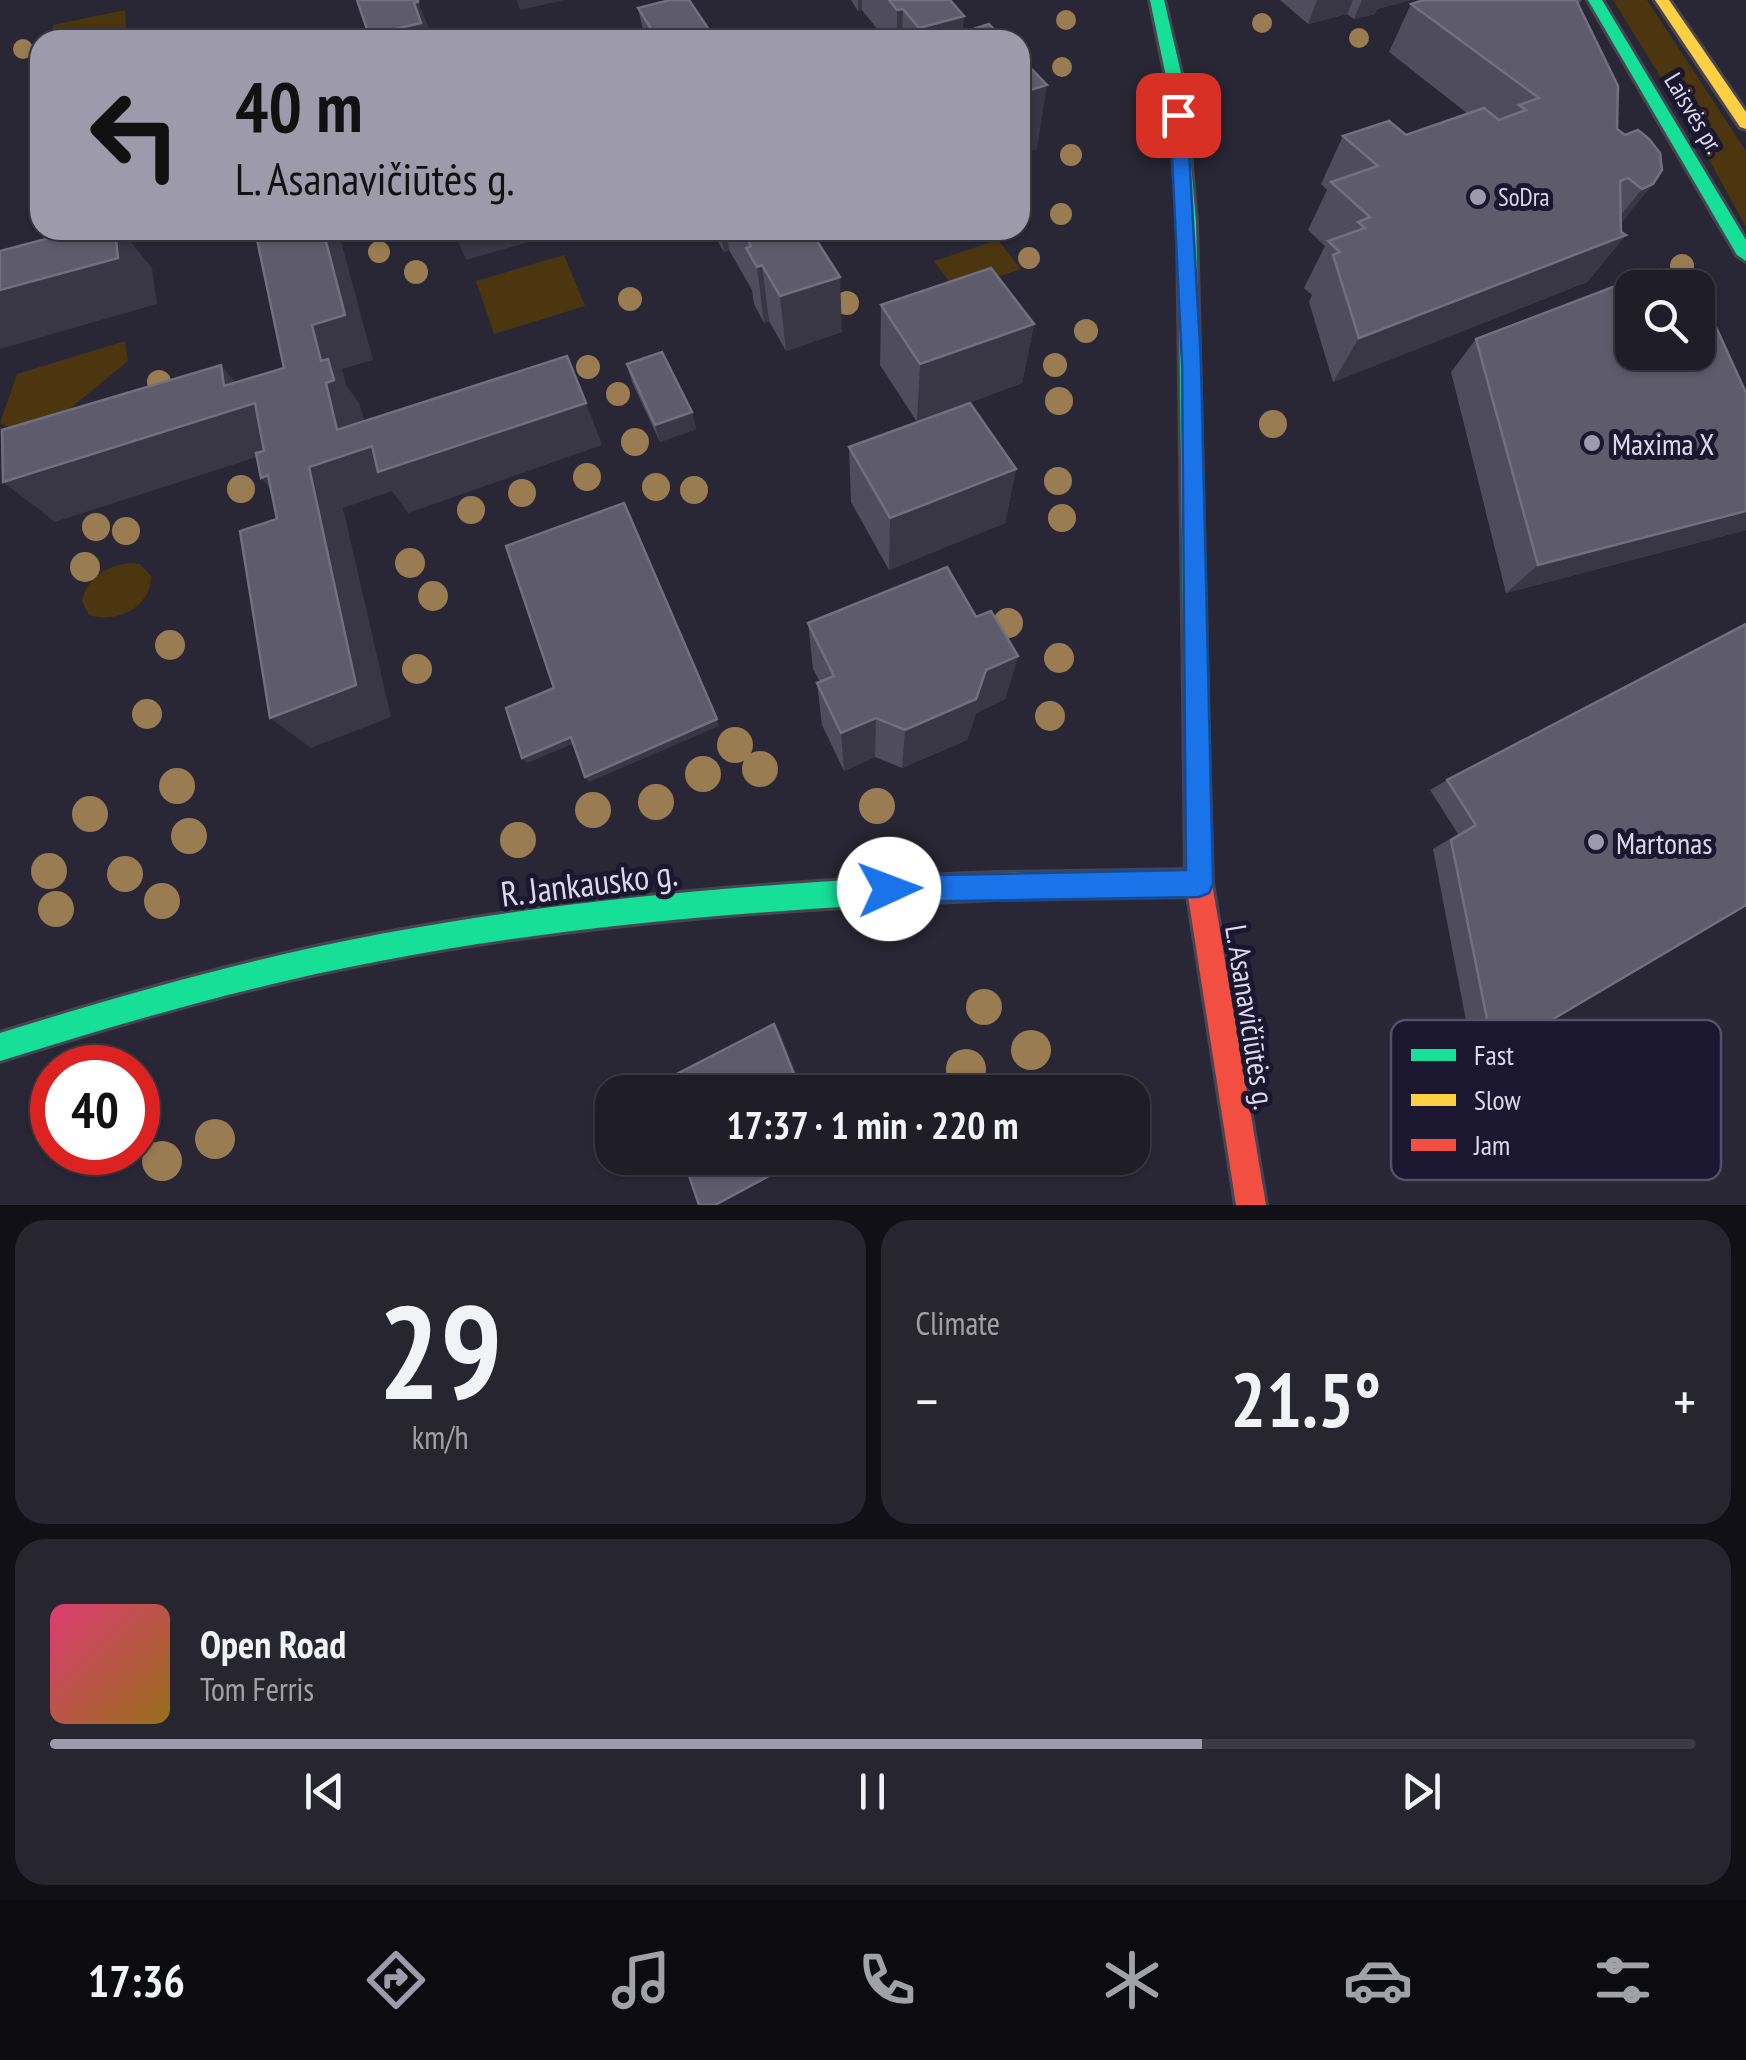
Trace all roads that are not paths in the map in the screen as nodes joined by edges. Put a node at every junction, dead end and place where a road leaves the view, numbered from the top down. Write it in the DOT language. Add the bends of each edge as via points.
graph roads {
  1 [pos="1157,0"];
  2 [pos="1594,0"];
  3 [pos="1662,0"];
  4 [pos="1746,124"];
  5 [pos="1746,255"];
  6 [pos="1199,884"];
  7 [pos="0,1048"];
  8 [pos="1251,1205"];
  1 -- 6 [label="main road, L. Asanavičiūtės g." via="1176,86 1187,222"];
  2 -- 5 [label="main road, Laisvės pr."];
  3 -- 4 [label="main road, Laisvės pr."];
  6 -- 7 [label="main road, R. Jankausko g." via="854,890 464,933 276,966"];
  6 -- 8 [label="main road, L. Asanavičiūtės g."];
}
